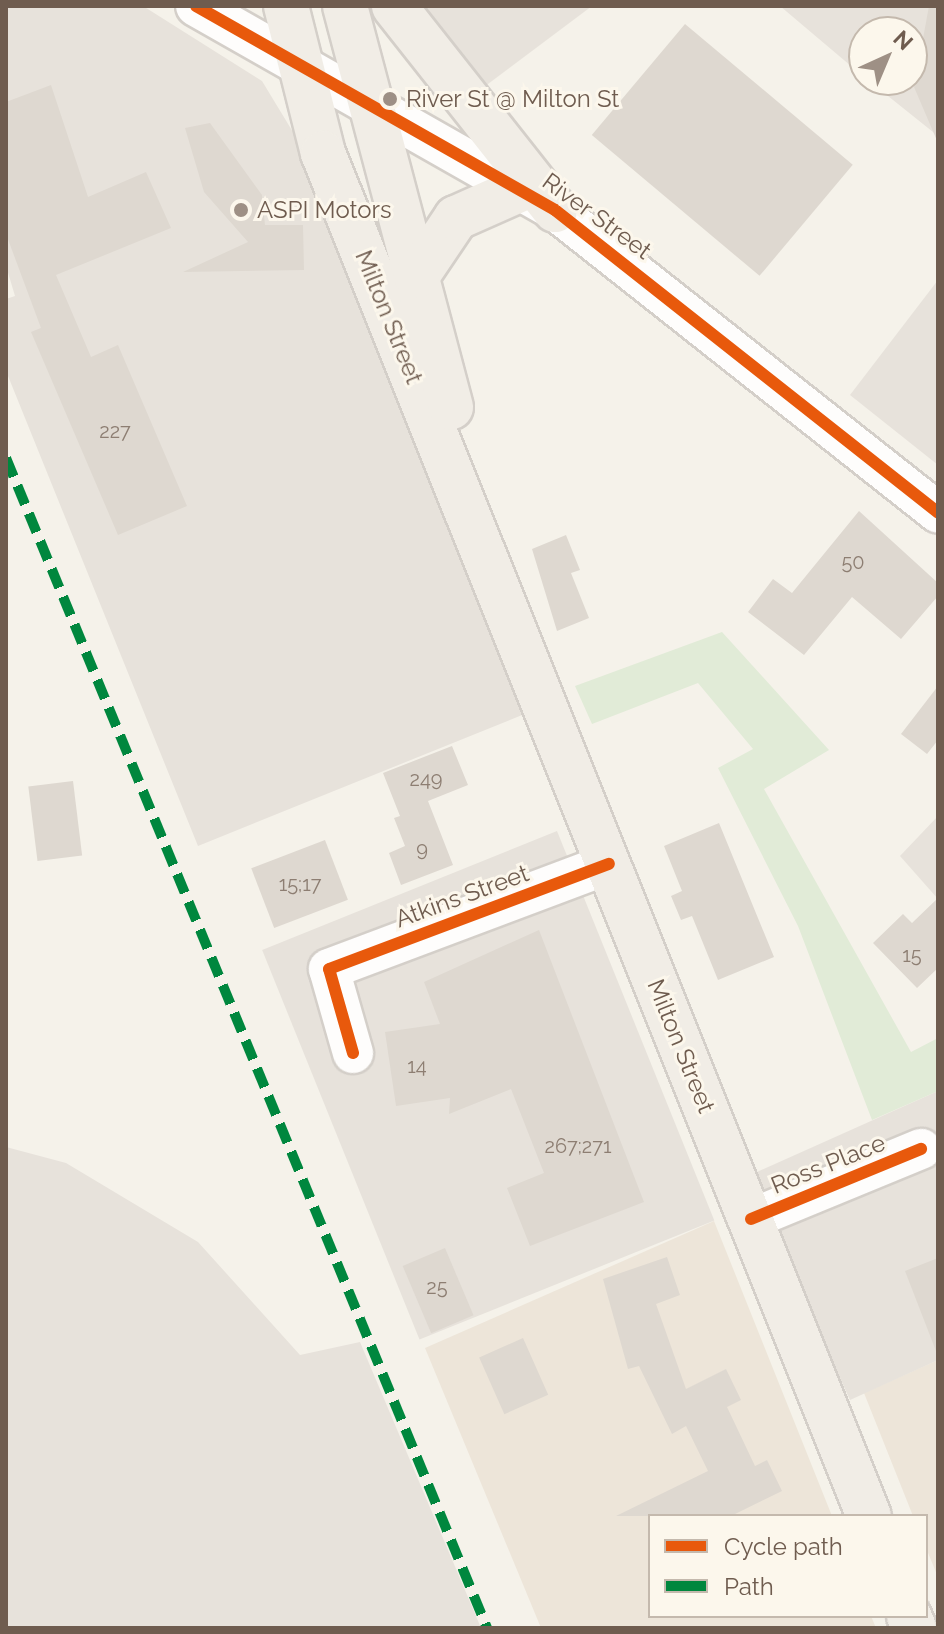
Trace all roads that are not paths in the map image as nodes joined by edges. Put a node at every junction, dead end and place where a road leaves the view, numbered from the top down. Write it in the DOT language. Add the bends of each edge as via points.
graph roads {
  1 [pos="196,6"];
  2 [pos="286,6"];
  3 [pos="345,6"];
  4 [pos="394,6"];
  5 [pos="300,65"];
  6 [pos="369,102"];
  7 [pos="538,200"];
  8 [pos="417,276"];
  9 [pos="938,513"];
  10 [pos="495,576"];
  11 [pos="609,864"];
  12 [pos="353,1053"];
  13 [pos="921,1149"];
  14 [pos="751,1219"];
  15 [pos="868,1514"];
  1 -- 5 [label="street, River Street"];
  2 -- 5 [label="main road, Milton Street"];
  3 -- 6 [label="main road, Milton Street"];
  4 -- 7 [label="main road"];
  5 -- 6 [label="street, River Street"];
  5 -- 10 [label="main road, Milton Street" via="323,153"];
  6 -- 7 [label="street, River Street"];
  6 -- 8 [label="main road, Milton Street"];
  7 -- 8 [label="main road" via="456,218"];
  7 -- 9 [label="street, River Street"];
  8 -- 10 [label="main road, Milton Street"];
  10 -- 11 [label="main road, Milton Street"];
  11 -- 12 [label="street, Atkins Street" via="329,969"];
  11 -- 14 [label="main road, Milton Street"];
  13 -- 14 [label="street, Ross Place"];
  14 -- 15 [label="main road, Milton Street"];
}
